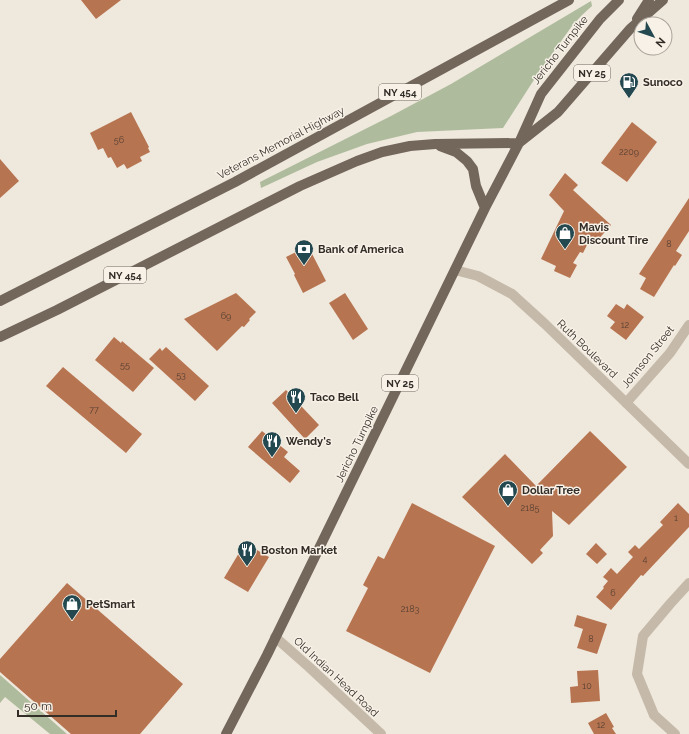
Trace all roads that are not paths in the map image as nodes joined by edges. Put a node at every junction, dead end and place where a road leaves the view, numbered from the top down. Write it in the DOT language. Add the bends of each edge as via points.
graph roads {
  1 [pos="619,0"];
  2 [pos="649,0"];
  3 [pos="663,0"];
  4 [pos="568,1"];
  5 [pos="630,29"];
  6 [pos="519,143"];
  7 [pos="436,144"];
  8 [pos="485,208"];
  9 [pos="455,270"];
  10 [pos="0,302"];
  11 [pos="689,324"];
  12 [pos="0,337"];
  13 [pos="626,403"];
  14 [pos="689,464"];
  15 [pos="689,583"];
  16 [pos="276,637"];
  17 [pos="226,734"];
  18 [pos="381,734"];
  19 [pos="675,734"];
  1 -- 6 [label="main road, Jericho Turnpike / NY 25" via="600,19 541,94"];
  2 -- 5 [label="main road"];
  3 -- 5 [label="main road, Jericho Turnpike / NY 25"];
  4 -- 10 [label="main road, Veterans Memorial Highway / NY 454" via="228,186"];
  5 -- 6 [label="main road, Jericho Turnpike / NY 25" via="558,112"];
  6 -- 7 [label="main road, NY 454"];
  6 -- 8 [label="main road, Jericho Turnpike / NY 25"];
  7 -- 8 [label="main road" via="456,152 467,161 473,169 476,186"];
  7 -- 12 [label="main road, NY 454" via="410,146 356,161 300,186"];
  8 -- 9 [label="main road, Jericho Turnpike / NY 25"];
  9 -- 13 [label="street, Ruth Boulevard" via="478,276 512,294"];
  9 -- 16 [label="main road, Jericho Turnpike / NY 25"];
  11 -- 13 [label="street, Johnson Street" via="670,353"];
  13 -- 14 [label="street, Ruth Boulevard"];
  15 -- 19 [label="street" via="643,636 637,674 654,714"];
  16 -- 17 [label="main road, Jericho Turnpike / NY 25"];
  16 -- 18 [label="street, Old Indian Head Road"];
}
